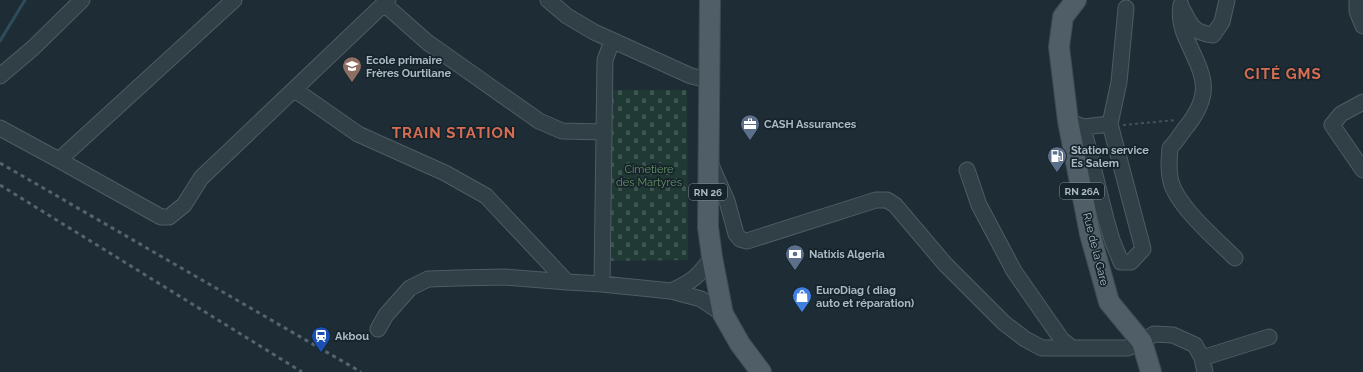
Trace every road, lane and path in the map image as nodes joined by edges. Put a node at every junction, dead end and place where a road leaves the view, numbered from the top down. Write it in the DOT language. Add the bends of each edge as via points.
graph roads {
  1 [pos="82,0"];
  2 [pos="234,0"];
  3 [pos="548,0"];
  4 [pos="710,0"];
  5 [pos="1076,0"];
  6 [pos="1227,0"];
  7 [pos="1357,0"];
  8 [pos="386,2"];
  9 [pos="1181,3"];
  10 [pos="1126,8"];
  11 [pos="1363,26"];
  12 [pos="612,40"];
  13 [pos="0,76"];
  14 [pos="709,80"];
  15 [pos="295,90"];
  16 [pos="1363,102"];
  17 [pos="1193,118"];
  18 [pos="1075,124"];
  19 [pos="1110,124"];
  20 [pos="0,128"];
  21 [pos="604,132"];
  22 [pos="708,158"];
  23 [pos="59,160"];
  24 [pos="967,170"];
  25 [pos="1363,170"];
  26 [pos="712,258"];
  27 [pos="1235,258"];
  28 [pos="566,282"];
  29 [pos="602,284"];
  30 [pos="671,291"];
  31 [pos="723,314"];
  32 [pos="378,329"];
  33 [pos="1269,337"];
  34 [pos="1142,342"];
  35 [pos="1072,348"];
  36 [pos="1204,365"];
  37 [pos="761,372"];
  38 [pos="1151,372"];
  1 -- 13 [label="street"];
  2 -- 23 [label="street"];
  3 -- 12 [label="street" via="574,20"];
  4 -- 14 [label="main road, RN 26"];
  5 -- 18 [label="main road, Rue de la Gare / RN 26A" via="1063,17 1059,47"];
  6 -- 9 [label="street" via="1222,22 1213,35 1201,34 1190,24"];
  7 -- 11 [label="street" via="1357,11"];
  8 -- 15 [label="street"];
  8 -- 21 [label="street" via="427,42 540,121 562,131"];
  9 -- 17 [label="street" via="1181,22 1203,80 1203,95"];
  10 -- 19 [label="street" via="1119,82"];
  12 -- 14 [label="street" via="691,76"];
  12 -- 21 [label="street" via="605,60"];
  14 -- 22 [label="main road, RN 26"];
  15 -- 23 [label="street" via="201,178 184,205 169,217 161,217"];
  15 -- 28 [label="street" via="358,134 445,172 486,196"];
  16 -- 25 [label="street" via="1341,114 1332,125"];
  17 -- 19 [label="path"];
  17 -- 27 [label="street" via="1170,148 1171,183 1186,207"];
  18 -- 19 [label="street"];
  18 -- 19 [label="street" via="1112,240 1121,262 1131,262 1143,249"];
  18 -- 34 [label="main road, Rue de la Gare / RN 26A" via="1090,234 1110,302"];
  20 -- 23 [label="street"];
  21 -- 29 [label="street"];
  22 -- 26 [label="main road, RN 26" via="708,227"];
  22 -- 35 [label="street" via="740,239 747,241 876,200 887,200 896,205 945,264 1004,323 1025,340 1042,348"];
  24 -- 35 [label="street" via="978,205 1014,271 1062,340"];
  26 -- 30 [label="street" via="702,272 688,284"];
  26 -- 31 [label="main road, RN 26"];
  28 -- 29 [label="street"];
  28 -- 32 [label="street" via="505,277 428,279 410,288"];
  29 -- 30 [label="street"];
  30 -- 31 [label="street" via="701,299"];
  31 -- 37 [label="main road, RN 26" via="740,344"];
  33 -- 36 [label="street"];
  34 -- 35 [label="street" via="1127,348"];
  34 -- 36 [label="street" via="1154,334 1174,335 1195,345"];
  34 -- 38 [label="main road, Rue de la Gare / RN 26A"];
}
